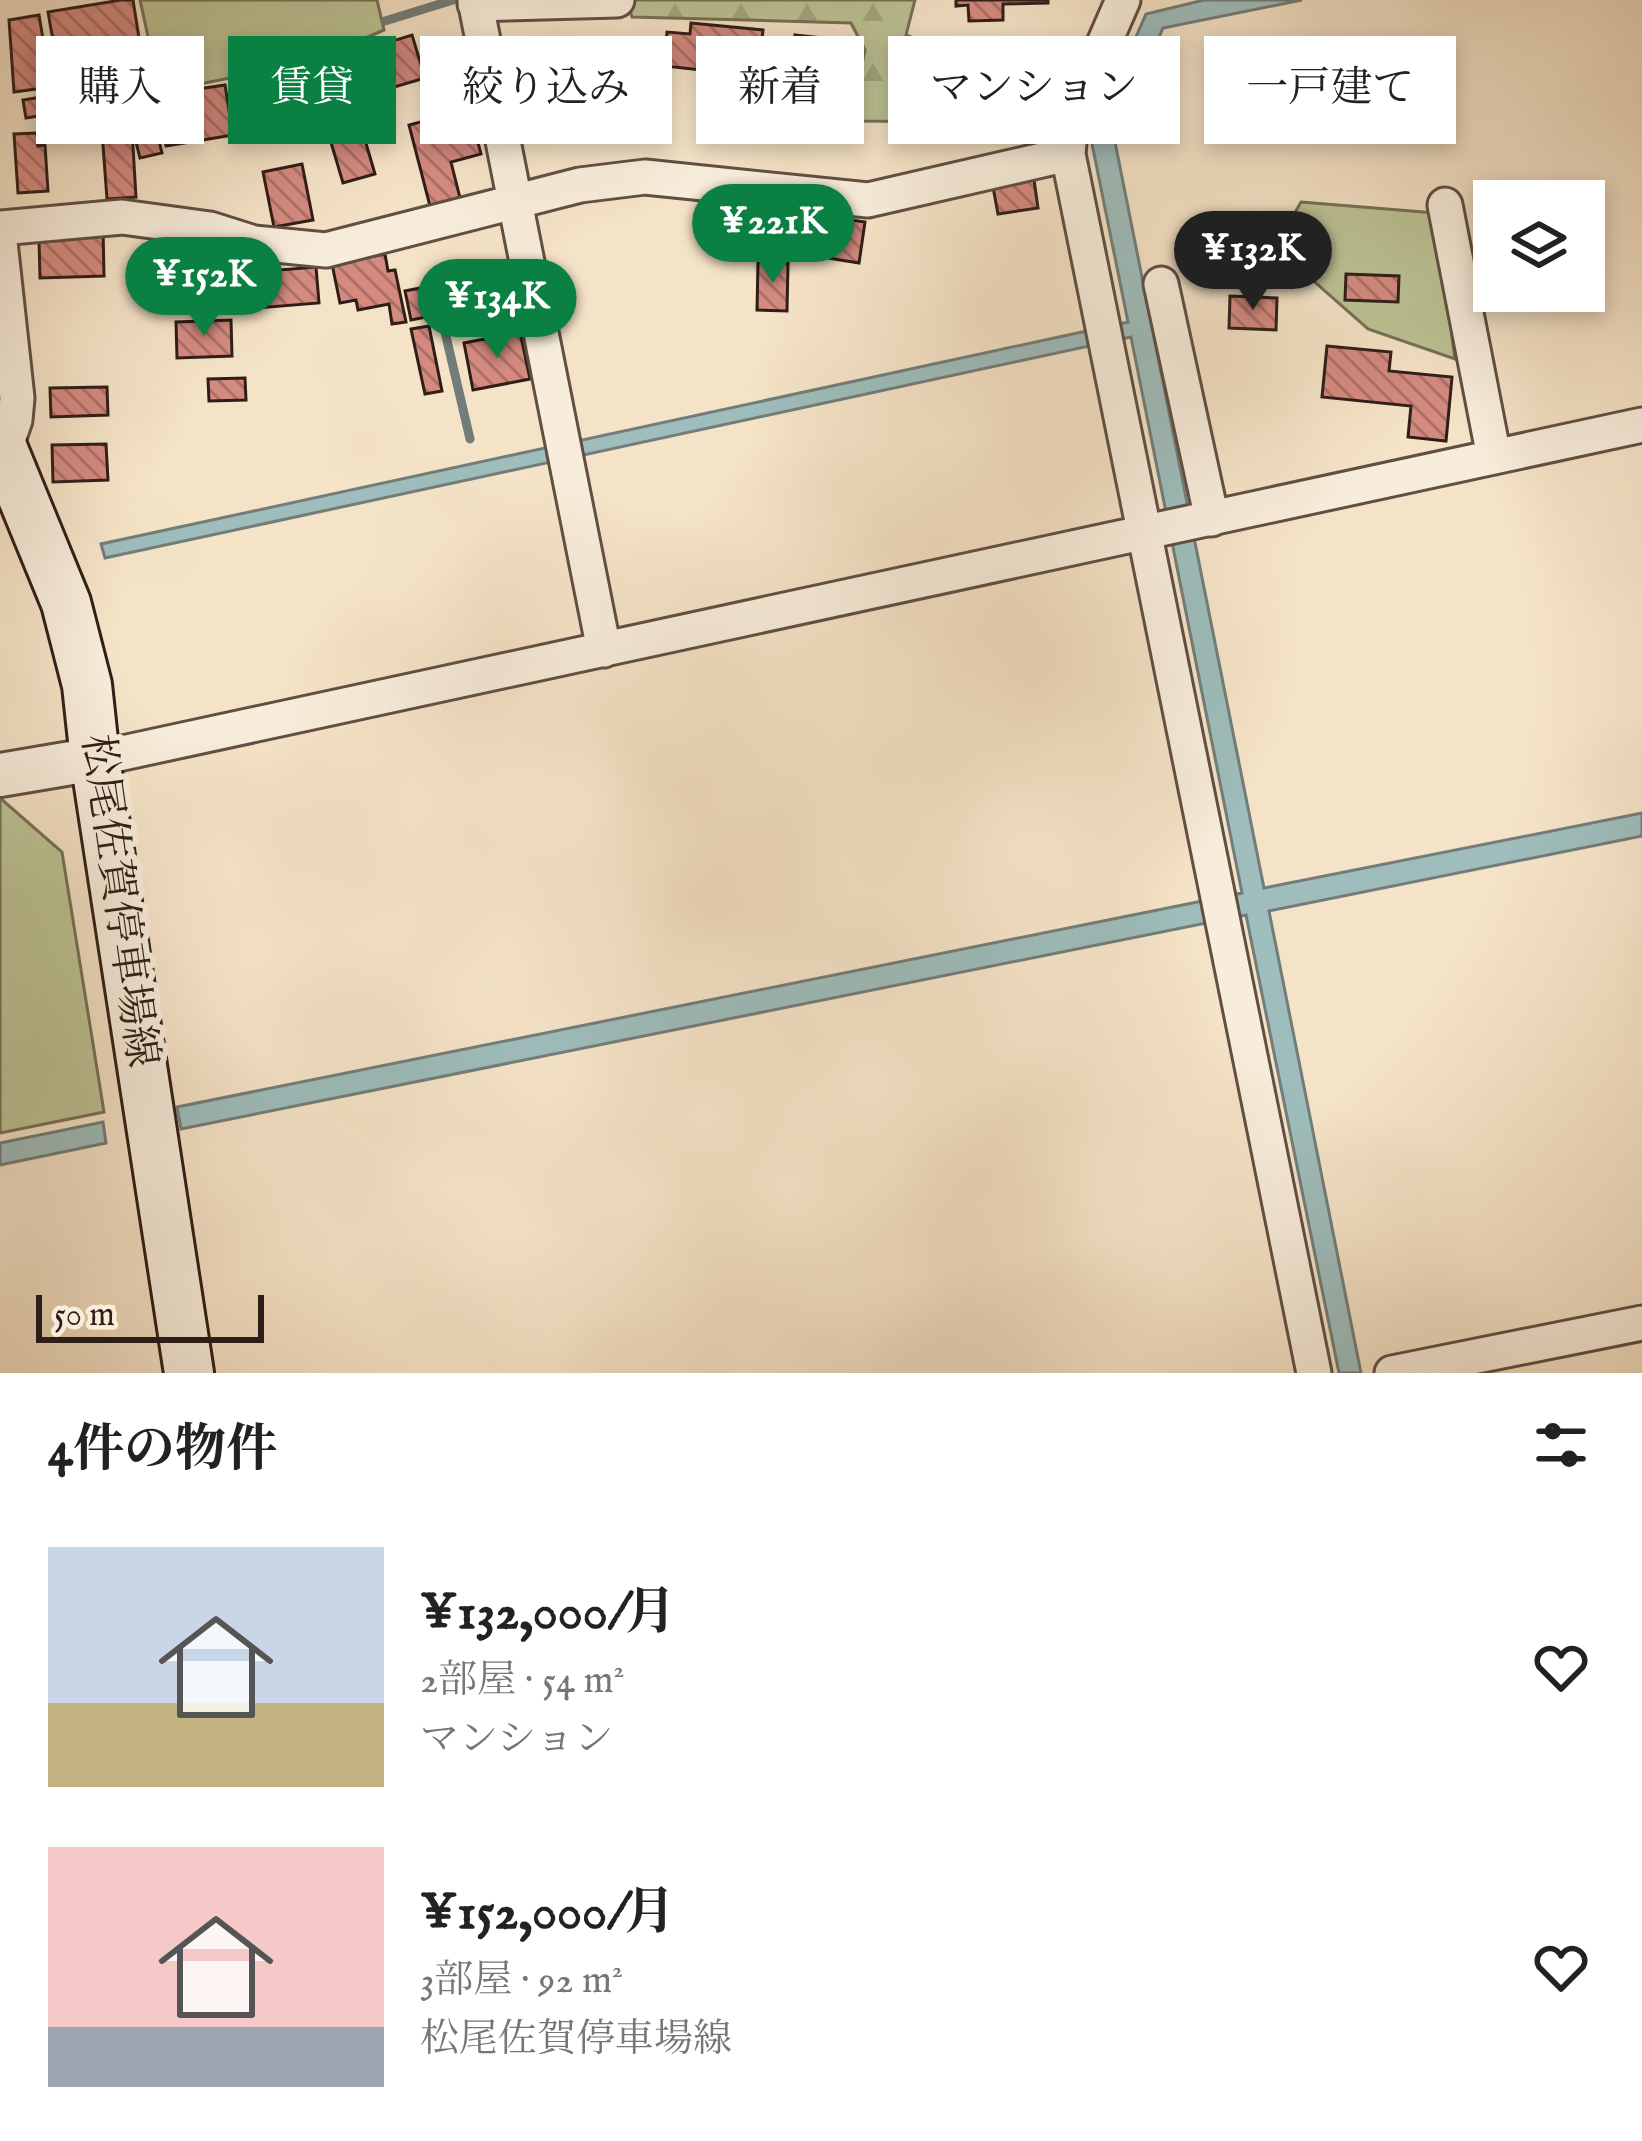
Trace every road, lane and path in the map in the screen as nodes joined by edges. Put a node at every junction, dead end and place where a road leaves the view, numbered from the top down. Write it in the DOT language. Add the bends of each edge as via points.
graph roads {
  1 [pos="617,0"];
  2 [pos="1123,0"];
  3 [pos="475,2"];
  4 [pos="1068,154"];
  5 [pos="515,200"];
  6 [pos="1445,205"];
  7 [pos="0,228"];
  8 [pos="0,242"];
  9 [pos="1161,284"];
  10 [pos="1642,425"];
  11 [pos="2,447"];
  12 [pos="1494,457"];
  13 [pos="1205,521"];
  14 [pos="1154,532"];
  15 [pos="604,650"];
  16 [pos="94,759"];
  17 [pos="0,775"];
  18 [pos="1642,1323"];
  19 [pos="189,1373"];
  20 [pos="1314,1373"];
  21 [pos="1392,1373"];
  1 -- 3 [label="street"];
  2 -- 4 [label="street" via="1071,119"];
  3 -- 5 [label="street"];
  4 -- 5 [label="street" via="868,200 645,177"];
  4 -- 14 [label="street"];
  5 -- 7 [label="street" via="326,250 122,217"];
  5 -- 15 [label="street"];
  6 -- 12 [label="street"];
  8 -- 11 [label="street" via="17,398"];
  9 -- 13 [label="street"];
  10 -- 12 [label="street"];
  11 -- 16 [label="main road, 松尾佐賀停車場線" via="66,603 87,685"];
  12 -- 13 [label="street"];
  13 -- 14 [label="street"];
  14 -- 15 [label="street"];
  14 -- 20 [label="street"];
  15 -- 16 [label="street"];
  16 -- 17 [label="street"];
  16 -- 19 [label="main road, 松尾佐賀停車場線"];
  18 -- 21 [label="street"];
}
